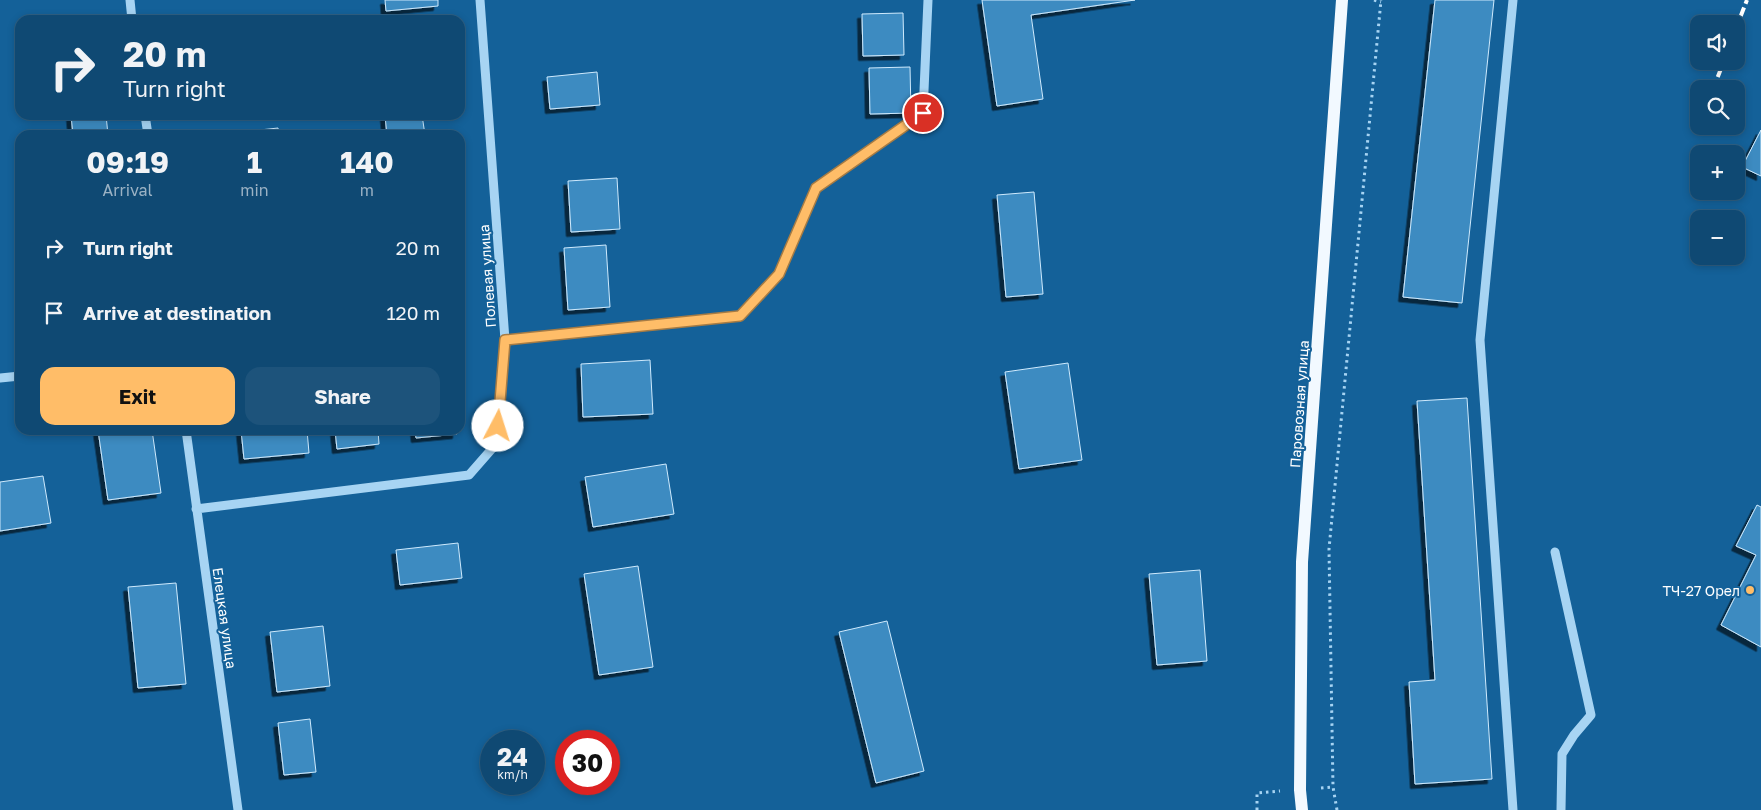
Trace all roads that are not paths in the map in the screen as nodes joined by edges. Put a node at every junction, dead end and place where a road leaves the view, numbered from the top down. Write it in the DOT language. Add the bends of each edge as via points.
graph roads {
  1 [pos="130,0"];
  2 [pos="480,0"];
  3 [pos="928,0"];
  4 [pos="1342,0"];
  5 [pos="1513,0"];
  6 [pos="132,15"];
  7 [pos="505,340"];
  8 [pos="15,376"];
  9 [pos="0,378"];
  10 [pos="187,435"];
  11 [pos="196,508"];
  12 [pos="1555,552"];
  13 [pos="238,810"];
  14 [pos="1302,810"];
  15 [pos="1513,810"];
  16 [pos="1561,810"];
  1 -- 6 [label="street"];
  2 -- 7 [label="street, Полевая улица"];
  3 -- 7 [label="street" via="923,113 816,188 779,274 740,316"];
  4 -- 14 [label="main road, Паровозная улица" via="1302,562"];
  5 -- 15 [label="street" via="1480,340"];
  7 -- 11 [label="street, Полевая улица" via="497,443 468,475"];
  8 -- 9 [label="street"];
  10 -- 11 [label="street, Елецкая улица"];
  11 -- 13 [label="street, Елецкая улица"];
  12 -- 16 [label="street" via="1591,715 1562,754"];
}
